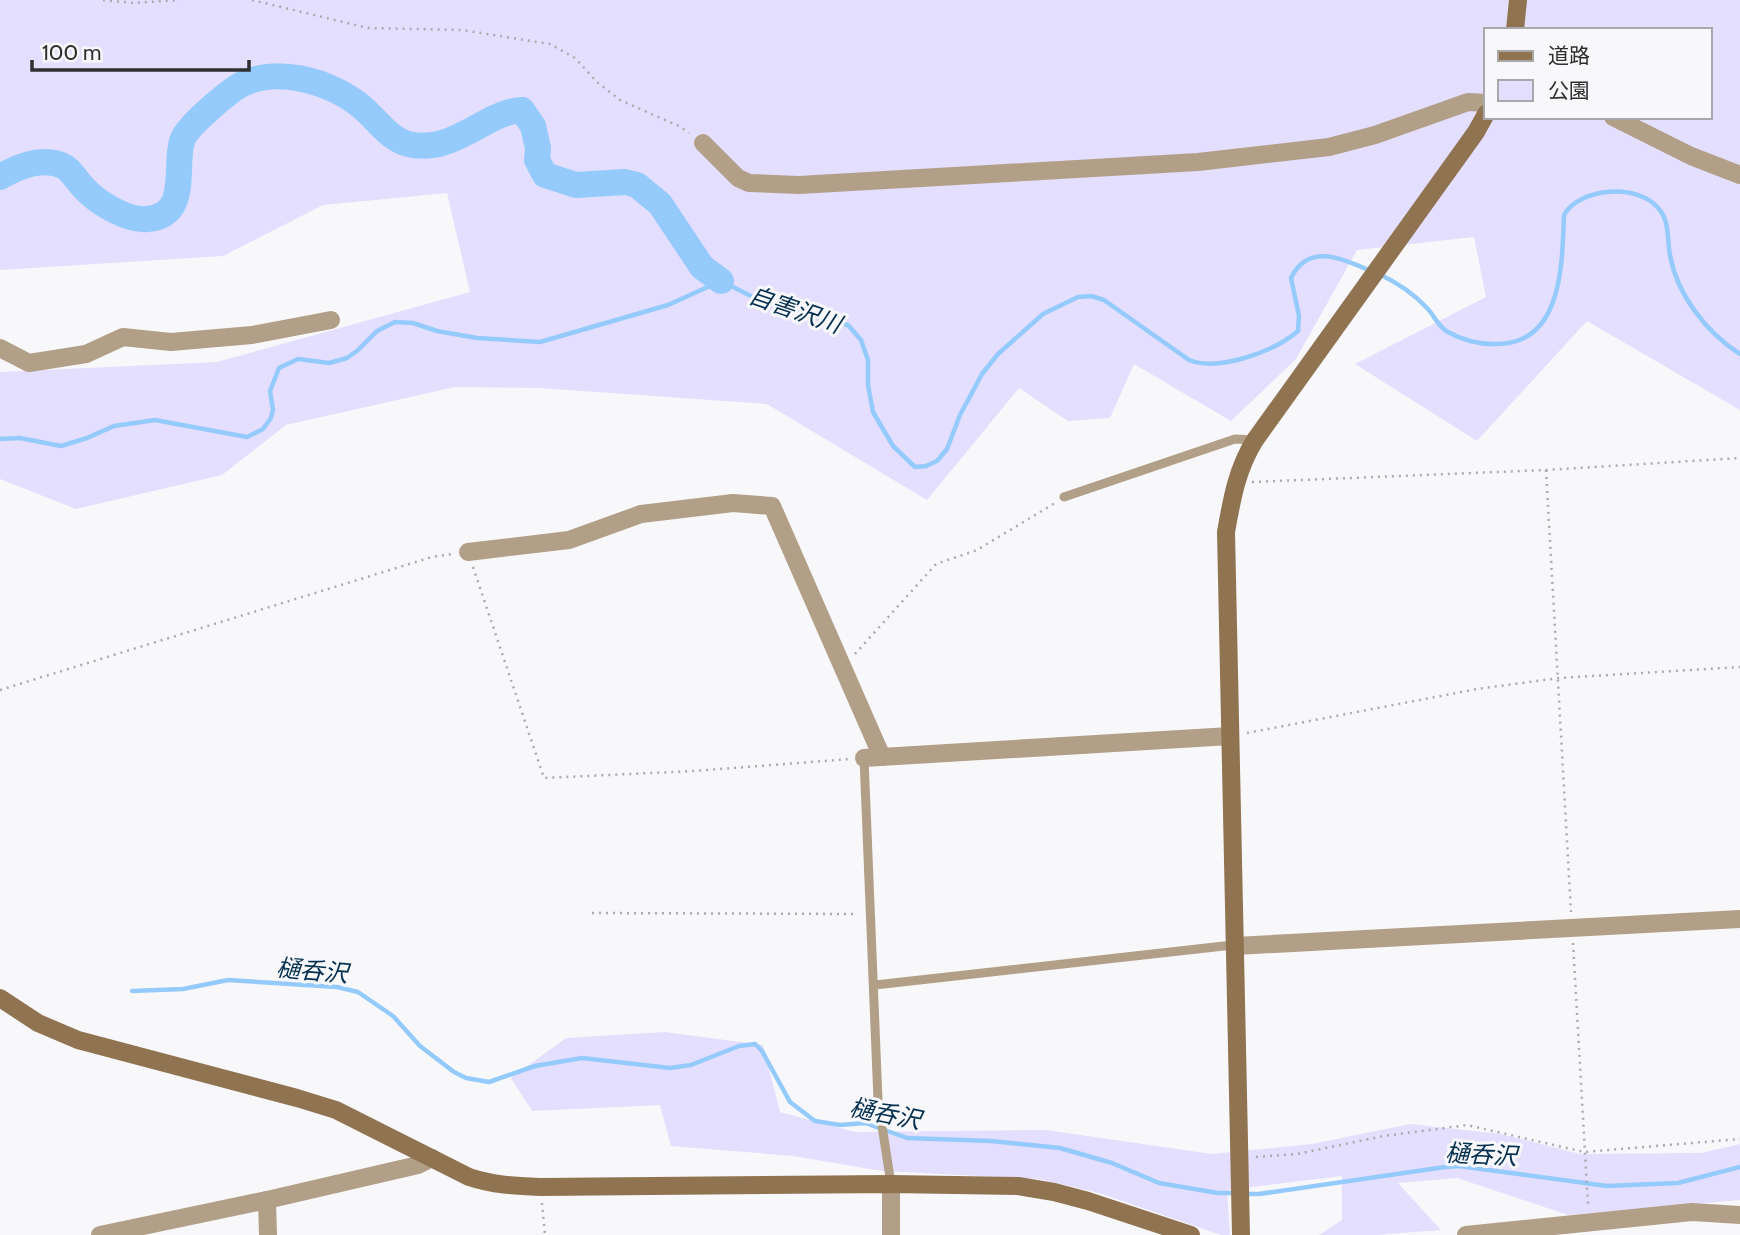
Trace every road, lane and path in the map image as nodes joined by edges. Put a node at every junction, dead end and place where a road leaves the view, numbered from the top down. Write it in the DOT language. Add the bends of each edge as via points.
graph roads {
  1 [pos="103,0"];
  2 [pos="180,0"];
  3 [pos="252,0"];
  4 [pos="1518,5"];
  5 [pos="1515,28"];
  6 [pos="1484,103"];
  7 [pos="1484,118"];
  8 [pos="1617,119"];
  9 [pos="703,143"];
  10 [pos="1740,175"];
  11 [pos="331,320"];
  12 [pos="0,348"];
  13 [pos="1255,440"];
  14 [pos="1740,458"];
  15 [pos="1546,470"];
  16 [pos="1235,482"];
  17 [pos="1064,497"];
  18 [pos="468,552"];
  19 [pos="843,667"];
  20 [pos="1740,667"];
  21 [pos="1559,677"];
  22 [pos="0,690"];
  23 [pos="1230,736"];
  24 [pos="882,757"];
  25 [pos="864,758"];
  26 [pos="592,913"];
  27 [pos="871,914"];
  28 [pos="1740,919"];
  29 [pos="1572,928"];
  30 [pos="1235,946"];
  31 [pos="875,985"];
  32 [pos="0,998"];
  33 [pos="1740,1139"];
  34 [pos="1584,1152"];
  35 [pos="432,1158"];
  36 [pos="1240,1158"];
  37 [pos="891,1184"];
  38 [pos="540,1186"];
  39 [pos="267,1200"];
  40 [pos="1740,1214"];
  41 [pos="1589,1223"];
  42 [pos="100,1235"];
  43 [pos="268,1235"];
  44 [pos="545,1235"];
  45 [pos="891,1235"];
  46 [pos="1191,1235"];
  47 [pos="1241,1235"];
  48 [pos="1466,1235"];
  1 -- 2 [label="path"];
  3 -- 9 [label="path" via="368,28 462,30 550,44 575,58 620,100 681,127"];
  4 -- 5 [label="street"];
  6 -- 9 [label="street" via="1468,102 1329,147 1198,162 799,185 749,183"];
  7 -- 13 [label="street"];
  8 -- 10 [label="street"];
  11 -- 12 [label="street" via="252,335 184,341 123,337 86,354 29,363"];
  13 -- 16 [label="street"];
  13 -- 17 [label="lane" via="1235,439"];
  14 -- 15 [label="path"];
  15 -- 16 [label="path"];
  15 -- 21 [label="path"];
  16 -- 23 [label="street" via="1226,531"];
  17 -- 19 [label="path" via="977,550 936,564"];
  18 -- 19 [label="street" via="569,540 641,514 733,503 772,506"];
  18 -- 22 [label="path" via="432,557"];
  18 -- 25 [label="path" via="544,778"];
  19 -- 24 [label="street"];
  20 -- 21 [label="path"];
  21 -- 23 [label="path"];
  21 -- 29 [label="path"];
  23 -- 24 [label="street"];
  23 -- 30 [label="street"];
  24 -- 25 [label="street"];
  25 -- 27 [label="lane"];
  26 -- 27 [label="path"];
  27 -- 31 [label="lane"];
  28 -- 29 [label="street"];
  29 -- 30 [label="street"];
  29 -- 34 [label="path"];
  30 -- 31 [label="lane"];
  30 -- 36 [label="street"];
  31 -- 37 [label="lane" via="878,1100"];
  32 -- 35 [label="street" via="38,1023 78,1040 336,1110"];
  33 -- 34 [label="path"];
  34 -- 36 [label="path" via="1467,1125 1297,1154"];
  34 -- 41 [label="path"];
  35 -- 38 [label="street" via="486,1183"];
  35 -- 39 [label="street"];
  36 -- 47 [label="street"];
  37 -- 38 [label="street"];
  37 -- 45 [label="street"];
  37 -- 46 [label="street" via="986,1184 1054,1192"];
  38 -- 44 [label="path"];
  39 -- 42 [label="street"];
  39 -- 43 [label="street"];
  40 -- 41 [label="street" via="1692,1212"];
  41 -- 48 [label="street"];
}
